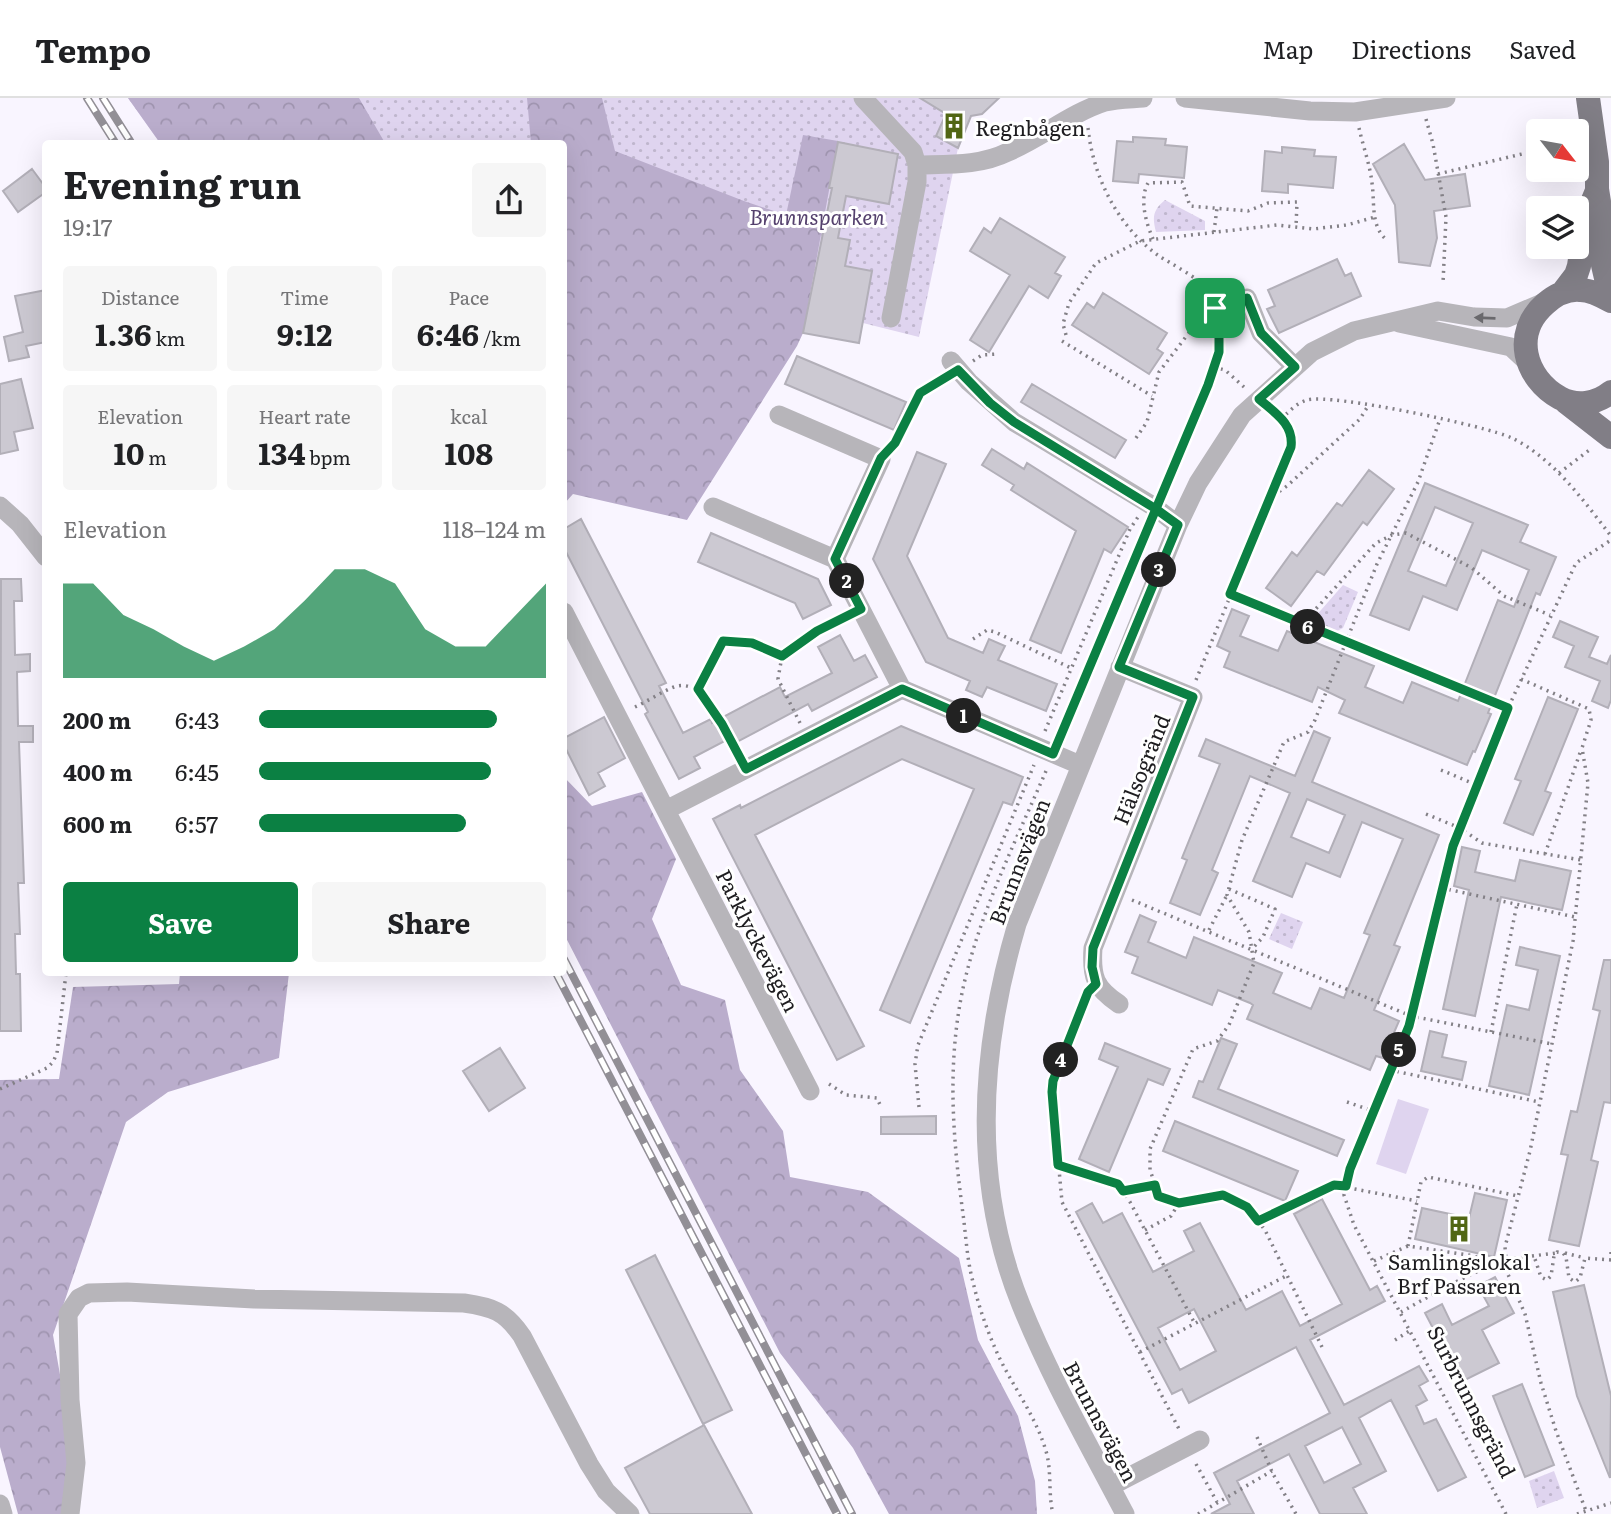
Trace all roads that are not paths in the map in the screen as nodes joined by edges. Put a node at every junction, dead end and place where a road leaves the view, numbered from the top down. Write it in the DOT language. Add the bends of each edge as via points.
graph roads {
  1 [pos="863,98"];
  2 [pos="1143,98"];
  3 [pos="1185,98"];
  4 [pos="1446,98"];
  5 [pos="1588,98"];
  6 [pos="917,165"];
  7 [pos="1597,189"];
  8 [pos="1611,286"];
  9 [pos="1556,296"];
  10 [pos="1247,298"];
  11 [pos="1611,301"];
  12 [pos="891,318"];
  13 [pos="1394,322"];
  14 [pos="1526,361"];
  15 [pos="955,365"];
  16 [pos="1295,367"];
  17 [pos="1611,392"];
  18 [pos="1566,401"];
  19 [pos="779,415"];
  20 [pos="1611,436"];
  21 [pos="0,506"];
  22 [pos="713,508"];
  23 [pos="1178,525"];
  24 [pos="42,552"];
  25 [pos="835,559"];
  26 [pos="567,618"];
  27 [pos="1119,667"];
  28 [pos="902,689"];
  29 [pos="1080,765"];
  30 [pos="666,810"];
  31 [pos="1119,1004"];
  32 [pos="808,1086"];
  33 [pos="1194,1443"];
  34 [pos="1111,1486"];
  35 [pos="0,1504"];
  36 [pos="3,1514"];
  37 [pos="70,1514"];
  38 [pos="630,1514"];
  39 [pos="1125,1514"];
  1 -- 6 [label="street" via="913,152"];
  2 -- 6 [label="street" via="1107,102 1086,110 987,160"];
  3 -- 4 [label="street" via="1355,113"];
  5 -- 7 [label="main road"];
  6 -- 12 [label="street"];
  7 -- 8 [label="main road" via="1603,265"];
  7 -- 9 [label="main road" via="1586,217 1576,275"];
  9 -- 11 [label="main road" via="1580,290"];
  9 -- 13 [label="street, Brunnsvägen, one-way" via="1507,318 1438,311"];
  9 -- 14 [label="main road" via="1539,309 1525,335"];
  10 -- 16 [label="street" via="1261,333"];
  13 -- 14 [label="street, Brunnsvägen" via="1511,347"];
  13 -- 16 [label="street, Brunnsvägen" via="1354,331 1312,352"];
  14 -- 18 [label="main road" via="1541,384"];
  15 -- 23 [label="street" via="1014,422"];
  16 -- 23 [label="street, Brunnsvägen" via="1242,415"];
  17 -- 18 [label="main road" via="1578,405"];
  18 -- 20 [label="main road"];
  19 -- 25 [label="street" via="881,458"];
  21 -- 24 [label="street"];
  22 -- 25 [label="street"];
  23 -- 27 [label="street, Brunnsvägen"];
  25 -- 28 [label="street"];
  26 -- 30 [label="street, Parklyckevägen"];
  27 -- 29 [label="street, Brunnsvägen"];
  27 -- 31 [label="street, Hälsogränd" via="1193,697 1093,948 1096,984"];
  28 -- 29 [label="street"];
  28 -- 30 [label="street"];
  29 -- 34 [label="street, Brunnsvägen" via="1003,971 990,1036 987,1166 1002,1245 1020,1303"];
  30 -- 32 [label="street, Parklyckevägen"];
  33 -- 34 [label="street"];
  34 -- 39 [label="street, Brunnsvägen"];
  35 -- 36 [label="street"];
  37 -- 38 [label="street" via="76,1464 68,1314 79,1298 89,1293 127,1292 488,1306 507,1318 522,1336 589,1464 606,1491"];
}
